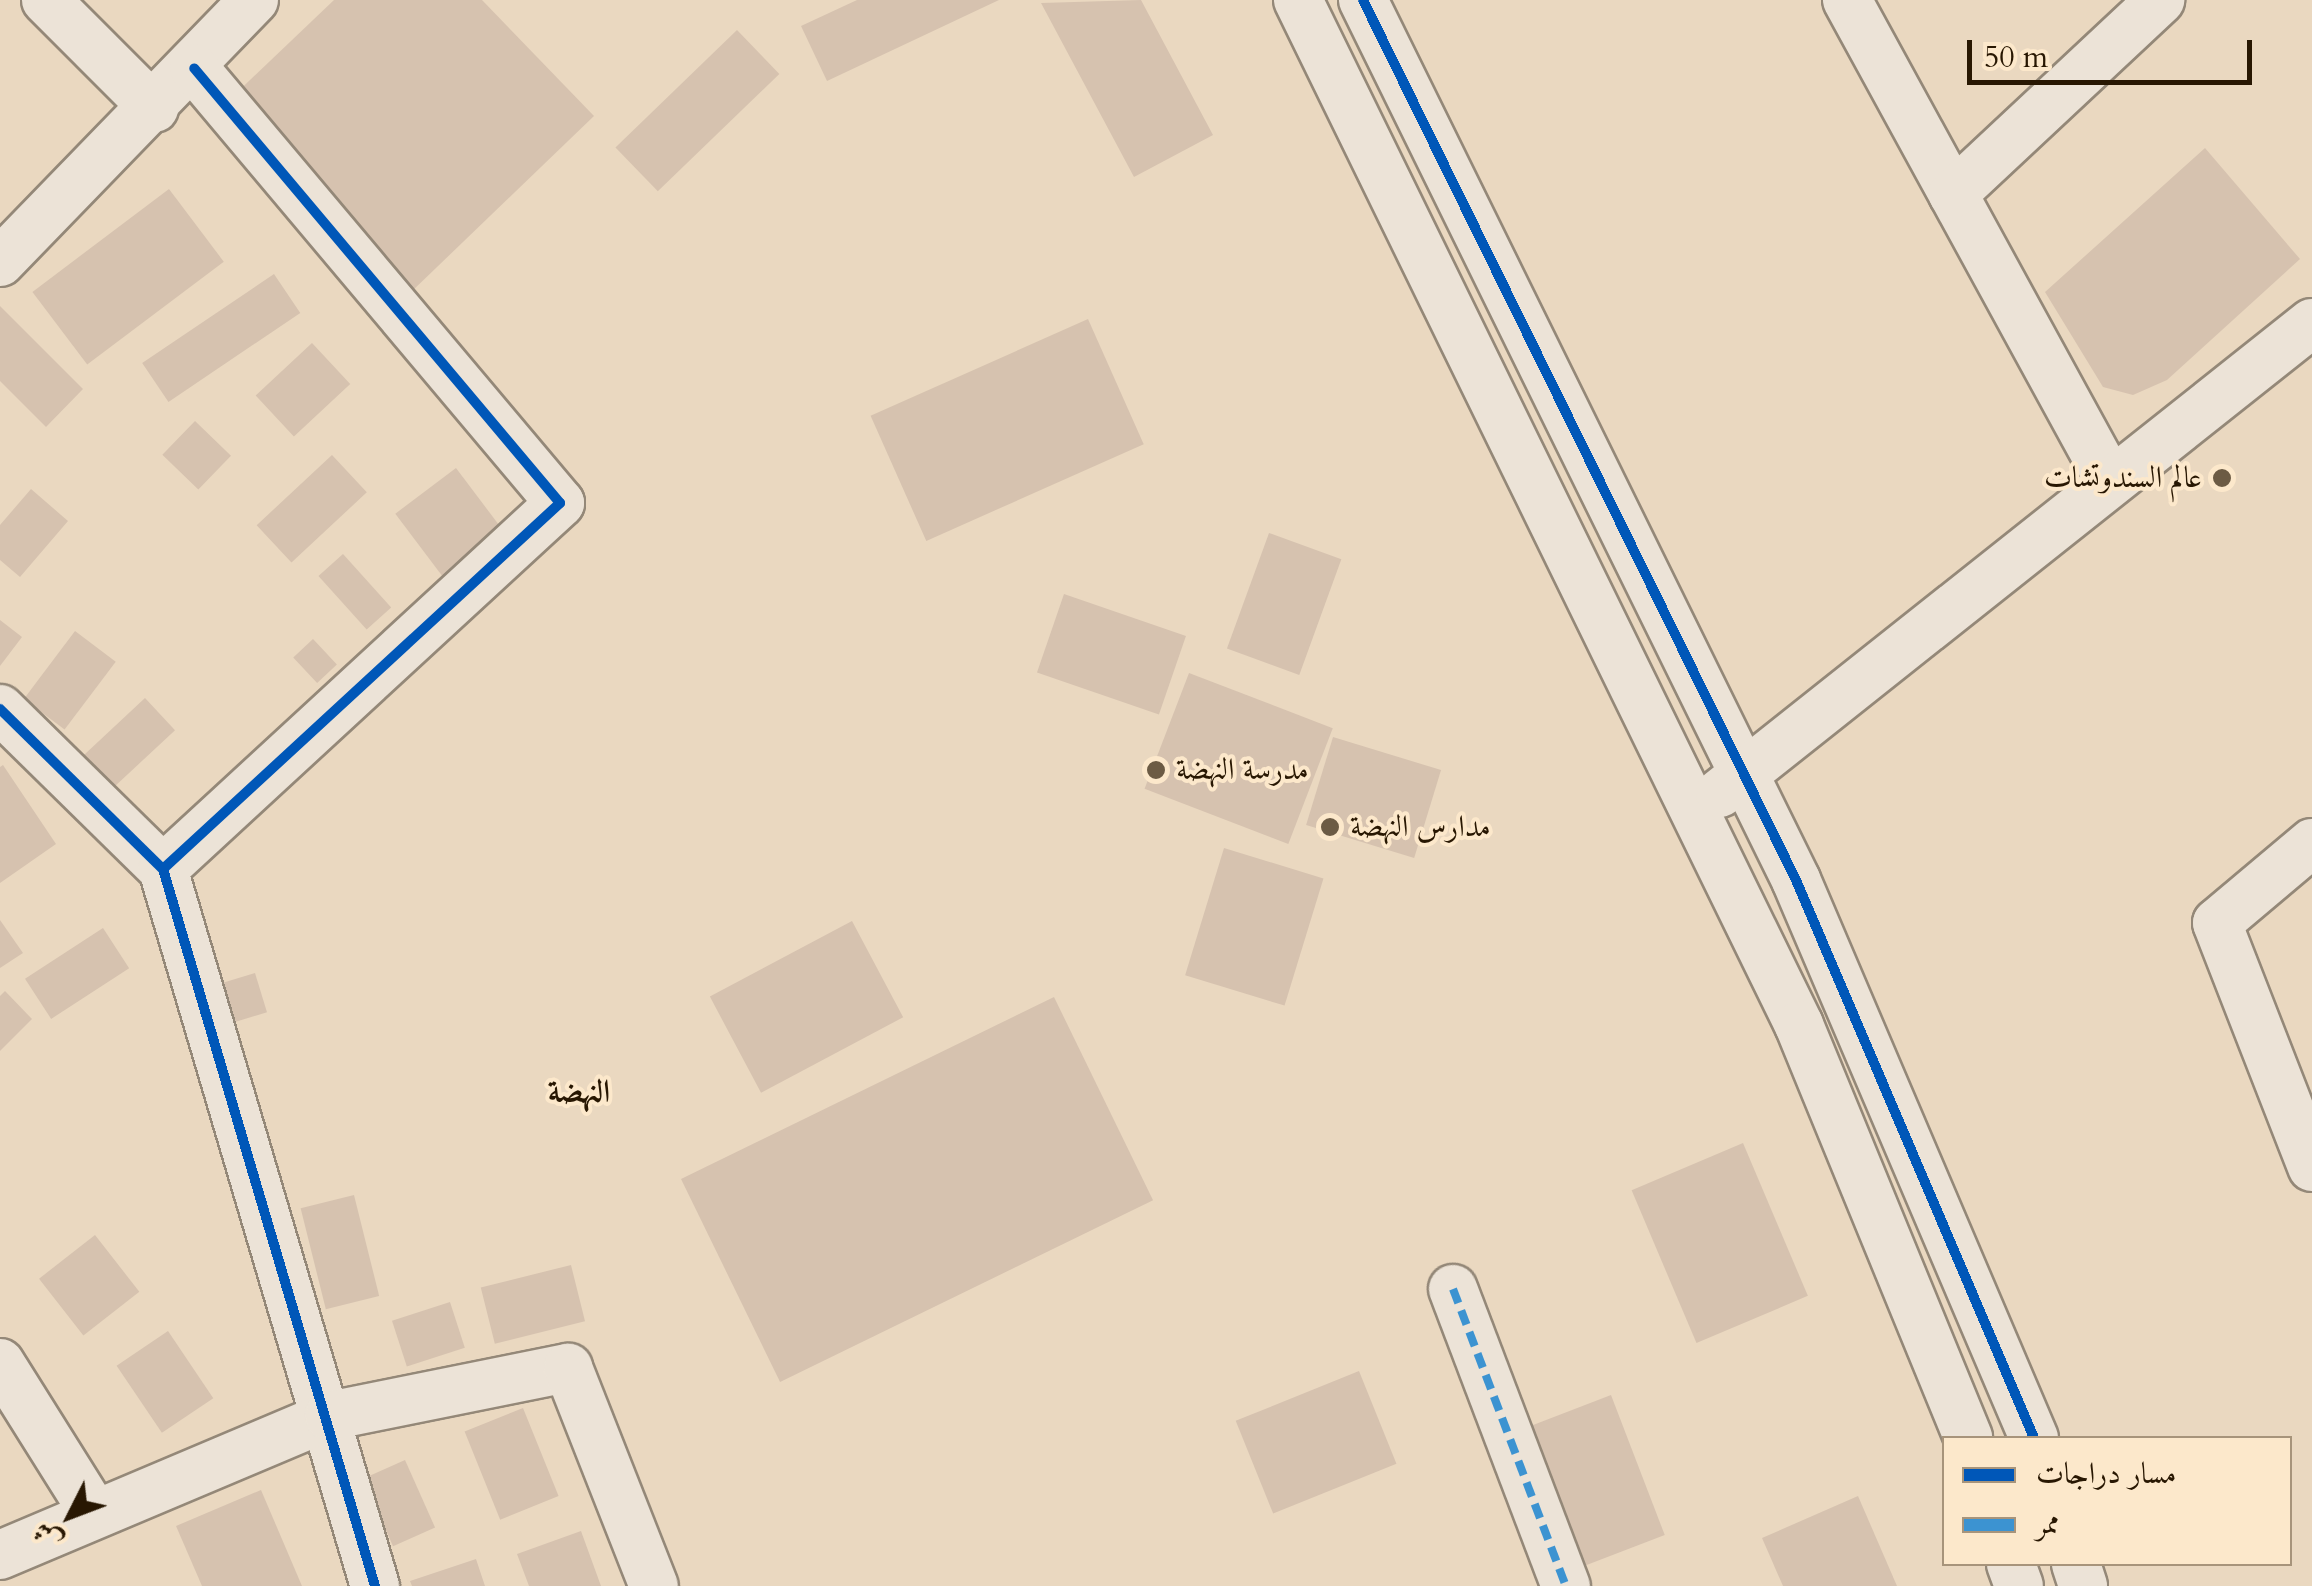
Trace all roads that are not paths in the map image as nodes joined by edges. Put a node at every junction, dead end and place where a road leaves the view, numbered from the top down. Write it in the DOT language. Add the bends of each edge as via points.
graph roads {
  1 [pos="46,0"];
  2 [pos="254,0"];
  3 [pos="1298,0"];
  4 [pos="1363,0"];
  5 [pos="1847,0"];
  6 [pos="2160,0"];
  7 [pos="194,68"];
  8 [pos="154,108"];
  9 [pos="1953,194"];
  10 [pos="0,262"];
  11 [pos="2312,322"];
  12 [pos="2110,481"];
  13 [pos="0,709"];
  14 [pos="1746,776"];
  15 [pos="1698,808"];
  16 [pos="2312,843"];
  17 [pos="164,870"];
  18 [pos="2312,1167"];
  19 [pos="1453,1289"];
  20 [pos="0,1363"];
  21 [pos="329,1416"];
  22 [pos="1967,1436"];
  23 [pos="2033,1436"];
  24 [pos="93,1511"];
  25 [pos="0,1555"];
  26 [pos="376,1586"];
  27 [pos="654,1586"];
  28 [pos="1566,1586"];
  1 -- 8 [label="street"];
  2 -- 7 [label="street"];
  3 -- 15 [label="street"];
  4 -- 14 [label="street"];
  5 -- 9 [label="street"];
  6 -- 9 [label="street"];
  7 -- 8 [label="street"];
  7 -- 17 [label="street" via="560,503"];
  8 -- 10 [label="street"];
  9 -- 12 [label="street"];
  11 -- 12 [label="street"];
  12 -- 14 [label="street"];
  13 -- 17 [label="street"];
  14 -- 15 [label="street"];
  14 -- 23 [label="street" via="1900,1110"];
  15 -- 22 [label="street" via="1892,1240"];
  16 -- 18 [label="street" via="2217,923"];
  17 -- 21 [label="street"];
  19 -- 28 [label="street"];
  20 -- 24 [label="street"];
  21 -- 24 [label="street"];
  21 -- 26 [label="street"];
  21 -- 27 [label="street" via="568,1368"];
  24 -- 25 [label="street"];
}
